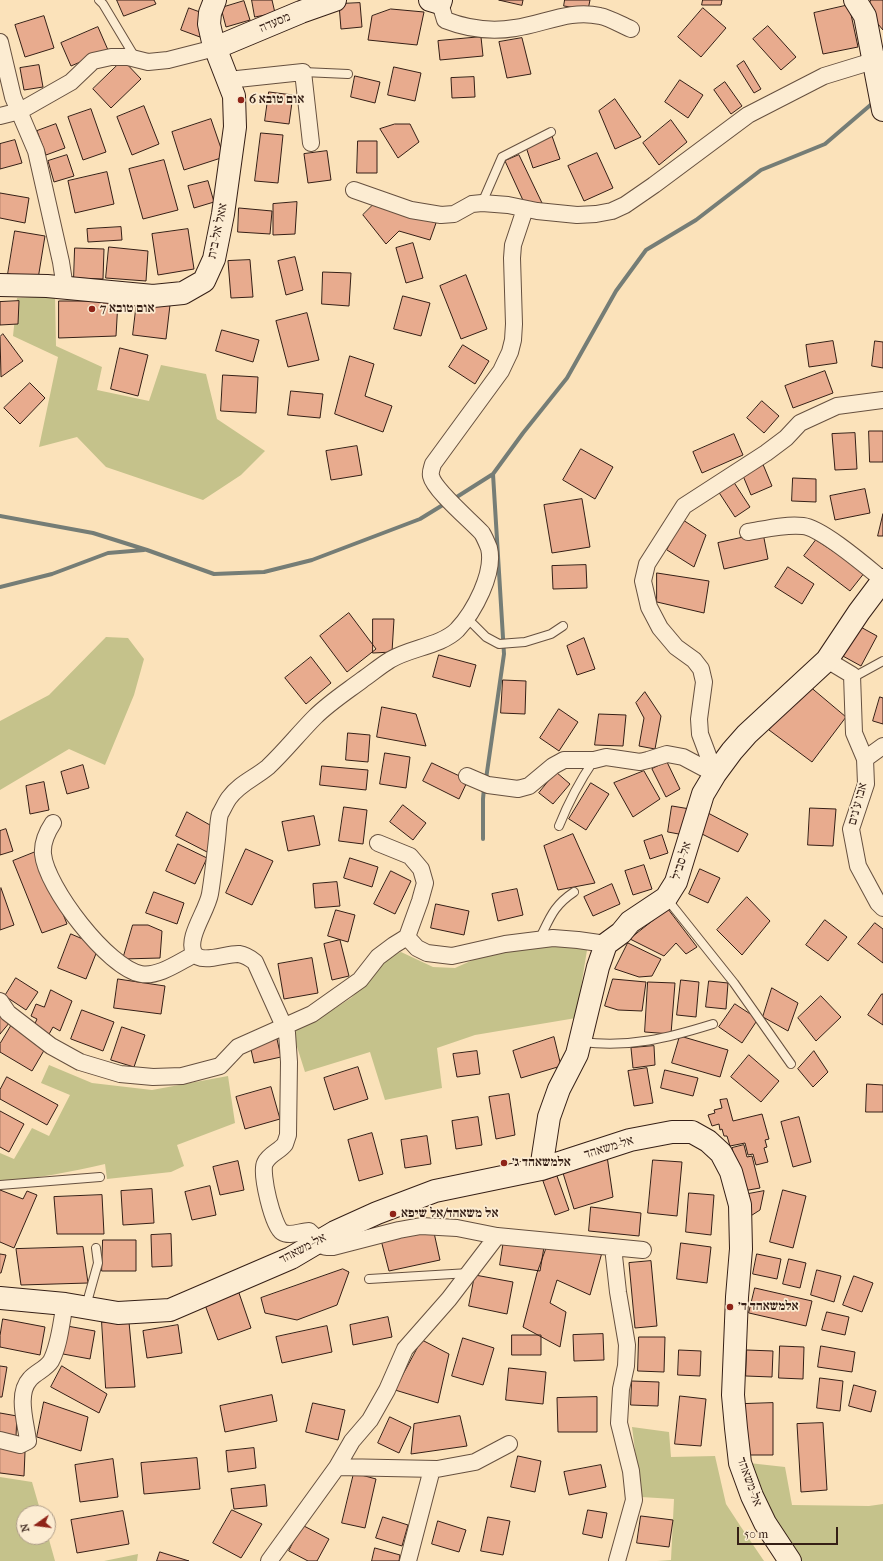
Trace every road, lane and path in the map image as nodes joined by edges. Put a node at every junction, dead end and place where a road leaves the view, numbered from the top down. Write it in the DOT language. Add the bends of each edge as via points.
graph roads {
  1 [pos="99,0"];
  2 [pos="215,0"];
  3 [pos="335,0"];
  4 [pos="855,0"];
  5 [pos="437,1"];
  6 [pos="631,29"];
  7 [pos="0,42"];
  8 [pos="215,48"];
  9 [pos="876,53"];
  10 [pos="137,59"];
  11 [pos="303,72"];
  12 [pos="348,74"];
  13 [pos="228,80"];
  14 [pos="20,110"];
  15 [pos="883,110"];
  16 [pos="0,116"];
  17 [pos="551,132"];
  18 [pos="311,143"];
  19 [pos="354,190"];
  20 [pos="482,203"];
  21 [pos="525,209"];
  22 [pos="0,285"];
  23 [pos="65,288"];
  24 [pos="883,400"];
  25 [pos="748,532"];
  26 [pos="883,580"];
  27 [pos="473,624"];
  28 [pos="563,626"];
  29 [pos="827,660"];
  30 [pos="883,661"];
  31 [pos="852,678"];
  32 [pos="883,746"];
  33 [pos="865,759"];
  34 [pos="594,760"];
  35 [pos="715,774"];
  36 [pos="467,776"];
  37 [pos="53,823"];
  38 [pos="560,826"];
  39 [pos="378,843"];
  40 [pos="574,892"];
  41 [pos="666,898"];
  42 [pos="883,908"];
  43 [pos="407,937"];
  44 [pos="539,940"];
  45 [pos="606,944"];
  46 [pos="195,954"];
  47 [pos="0,1001"];
  48 [pos="713,1024"];
  49 [pos="284,1026"];
  50 [pos="581,1042"];
  51 [pos="791,1064"];
  52 [pos="541,1168"];
  53 [pos="100,1178"];
  54 [pos="0,1185"];
  55 [pos="497,1236"];
  56 [pos="319,1242"];
  57 [pos="613,1247"];
  58 [pos="96,1248"];
  59 [pos="643,1250"];
  60 [pos="470,1273"];
  61 [pos="370,1279"];
  62 [pos="0,1298"];
  63 [pos="65,1304"];
  64 [pos="86,1307"];
  65 [pos="0,1440"];
  66 [pos="509,1444"];
  67 [pos="337,1468"];
  68 [pos="432,1469"];
  69 [pos="269,1561"];
  70 [pos="408,1561"];
  71 [pos="617,1561"];
  72 [pos="790,1561"];
  1 -- 10 [label="lane"];
  2 -- 8 [label="street, אאל אל-בית" via="208,24"];
  3 -- 8 [label="street, מסעדה"];
  4 -- 9 [label="street" via="865,16"];
  5 -- 6 [label="street" via="446,20 483,30 515,28 573,14 600,16"];
  7 -- 14 [label="street" via="13,97"];
  8 -- 10 [label="street" via="168,60 148,62"];
  8 -- 13 [label="street, אאל אל-בית"];
  9 -- 15 [label="street"];
  9 -- 21 [label="street" via="817,78 748,115 654,185 612,211 577,215"];
  10 -- 14 [label="street" via="111,57 93,61 71,82"];
  11 -- 12 [label="lane"];
  11 -- 13 [label="street"];
  11 -- 18 [label="street"];
  13 -- 23 [label="street, אאל אל-בית" via="234,96 235,126 223,214 214,259 204,281 183,293 153,296"];
  14 -- 16 [label="street"];
  14 -- 23 [label="street" via="36,151"];
  17 -- 20 [label="lane" via="502,157"];
  19 -- 20 [label="street" via="411,210 441,215 454,214 472,204"];
  20 -- 21 [label="street"];
  21 -- 46 [label="street" via="513,245 514,324 510,352 501,372 430,471 437,488 482,533 489,548 485,583 478,599 468,618 456,631 390,660 341,695 316,716 266,769 242,784 229,798 220,815 210,897 193,935"];
  22 -- 23 [label="street, אאל אל-בית"];
  24 -- 35 [label="street" via="837,406 800,423 766,453 684,506 647,564 643,581 649,607 660,628 701,669 704,682 699,719 700,734"];
  25 -- 26 [label="street" via="804,526 816,530"];
  26 -- 29 [label="street, אל-סביל"];
  27 -- 28 [label="lane" via="486,637 499,644 525,642 552,634"];
  29 -- 31 [label="street" via="852,674"];
  29 -- 35 [label="street, אל-סביל" via="747,734"];
  30 -- 31 [label="lane"];
  31 -- 33 [label="street, אבו ע'נים" via="854,734"];
  32 -- 33 [label="street"];
  33 -- 42 [label="street, אבו ע'נים" via="866,784 851,830 858,866"];
  34 -- 35 [label="street" via="606,757 640,762 667,754 683,757"];
  34 -- 36 [label="street" via="564,760 529,786 518,789 488,785"];
  34 -- 38 [label="lane" via="569,801"];
  35 -- 41 [label="street, אל-סביל" via="703,794 676,882"];
  37 -- 46 [label="street" via="45,836 43,854 50,877 70,912 110,957 129,970 141,974 155,973"];
  39 -- 43 [label="street" via="410,856 421,869 425,883"];
  40 -- 44 [label="lane" via="555,908"];
  41 -- 45 [label="street, אל-סביל" via="630,922"];
  41 -- 51 [label="lane" via="734,983"];
  43 -- 44 [label="street" via="417,948 427,953 452,956 505,944"];
  43 -- 49 [label="street" via="378,957 360,980 312,1014"];
  44 -- 45 [label="street" via="553,938"];
  45 -- 50 [label="street" via="598,967"];
  46 -- 49 [label="street" via="206,959 237,954 248,956 255,962"];
  47 -- 49 [label="street" via="8,1013 51,1046 80,1062 120,1074 153,1077 182,1076 220,1066 238,1047"];
  48 -- 50 [label="lane" via="683,1034 641,1043 605,1045"];
  49 -- 56 [label="street" via="287,1033 289,1062 288,1135 284,1144 264,1163 263,1179 281,1232 287,1234 309,1231"];
  50 -- 52 [label="street" via="549,1117"];
  52 -- 56 [label="street, אל-משאהד" via="435,1191 370,1216"];
  52 -- 72 [label="street, אל-משאהד" via="630,1140 672,1132 692,1132 708,1141 721,1153 731,1172 740,1206 741,1249 736,1297 734,1395 740,1463 765,1523"];
  53 -- 54 [label="lane"];
  55 -- 56 [label="street" via="457,1228 421,1226 333,1247 324,1247"];
  55 -- 57 [label="street"];
  55 -- 60 [label="street"];
  56 -- 64 [label="street, אל-משאהד" via="291,1258 170,1310 118,1313"];
  57 -- 59 [label="street"];
  57 -- 71 [label="street" via="627,1345 619,1423 631,1471 634,1500"];
  58 -- 64 [label="lane" via="98,1263"];
  60 -- 61 [label="lane"];
  60 -- 67 [label="street" via="405,1349 370,1420 352,1442"];
  62 -- 63 [label="street, אל-משאהד"];
  63 -- 64 [label="street, אל-משאהד"];
  63 -- 65 [label="street" via="56,1348 50,1362 25,1385 23,1399 28,1441 20,1445"];
  66 -- 68 [label="street" via="475,1462"];
  67 -- 68 [label="street"];
  67 -- 69 [label="street"];
  68 -- 70 [label="street"];
}
